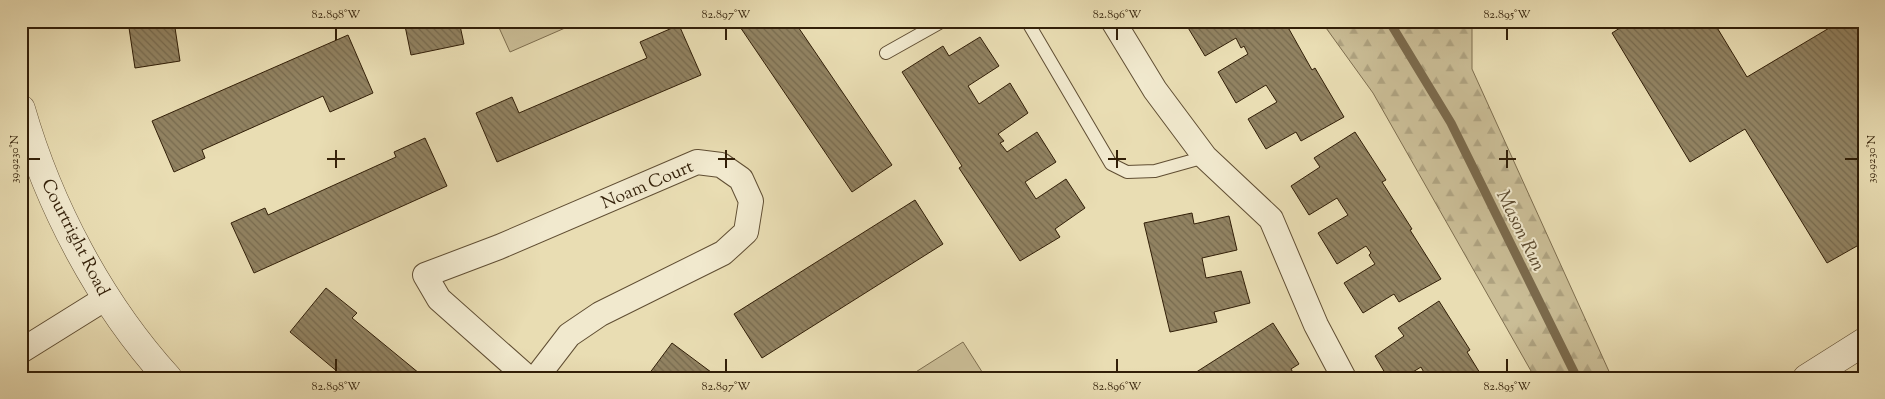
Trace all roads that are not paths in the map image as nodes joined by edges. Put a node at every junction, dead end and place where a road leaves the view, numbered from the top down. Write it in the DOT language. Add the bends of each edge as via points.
graph roads {
  1 [pos="943,21"];
  2 [pos="1027,21"];
  3 [pos="1113,21"];
  4 [pos="886,53"];
  5 [pos="21,109"];
  6 [pos="1205,157"];
  7 [pos="106,298"];
  8 [pos="1864,342"];
  9 [pos="21,351"];
  10 [pos="168,378"];
  11 [pos="528,378"];
  12 [pos="536,378"];
  13 [pos="1344,378"];
  14 [pos="1807,378"];
  1 -- 4 [label="lane"];
  2 -- 6 [label="lane" via="1111,164 1127,172 1155,171"];
  3 -- 6 [label="street" via="1155,90"];
  5 -- 7 [label="street, Courtright Road" via="64,219"];
  6 -- 13 [label="street" via="1271,219 1316,325"];
  7 -- 9 [label="street"];
  7 -- 10 [label="street, Courtright Road" via="145,353"];
  8 -- 14 [label="street"];
  11 -- 12 [label="street, Noam Court" via="439,299 425,275 499,247 697,162 721,164 741,179 751,200 746,232 723,253 600,314 569,335"];
}
